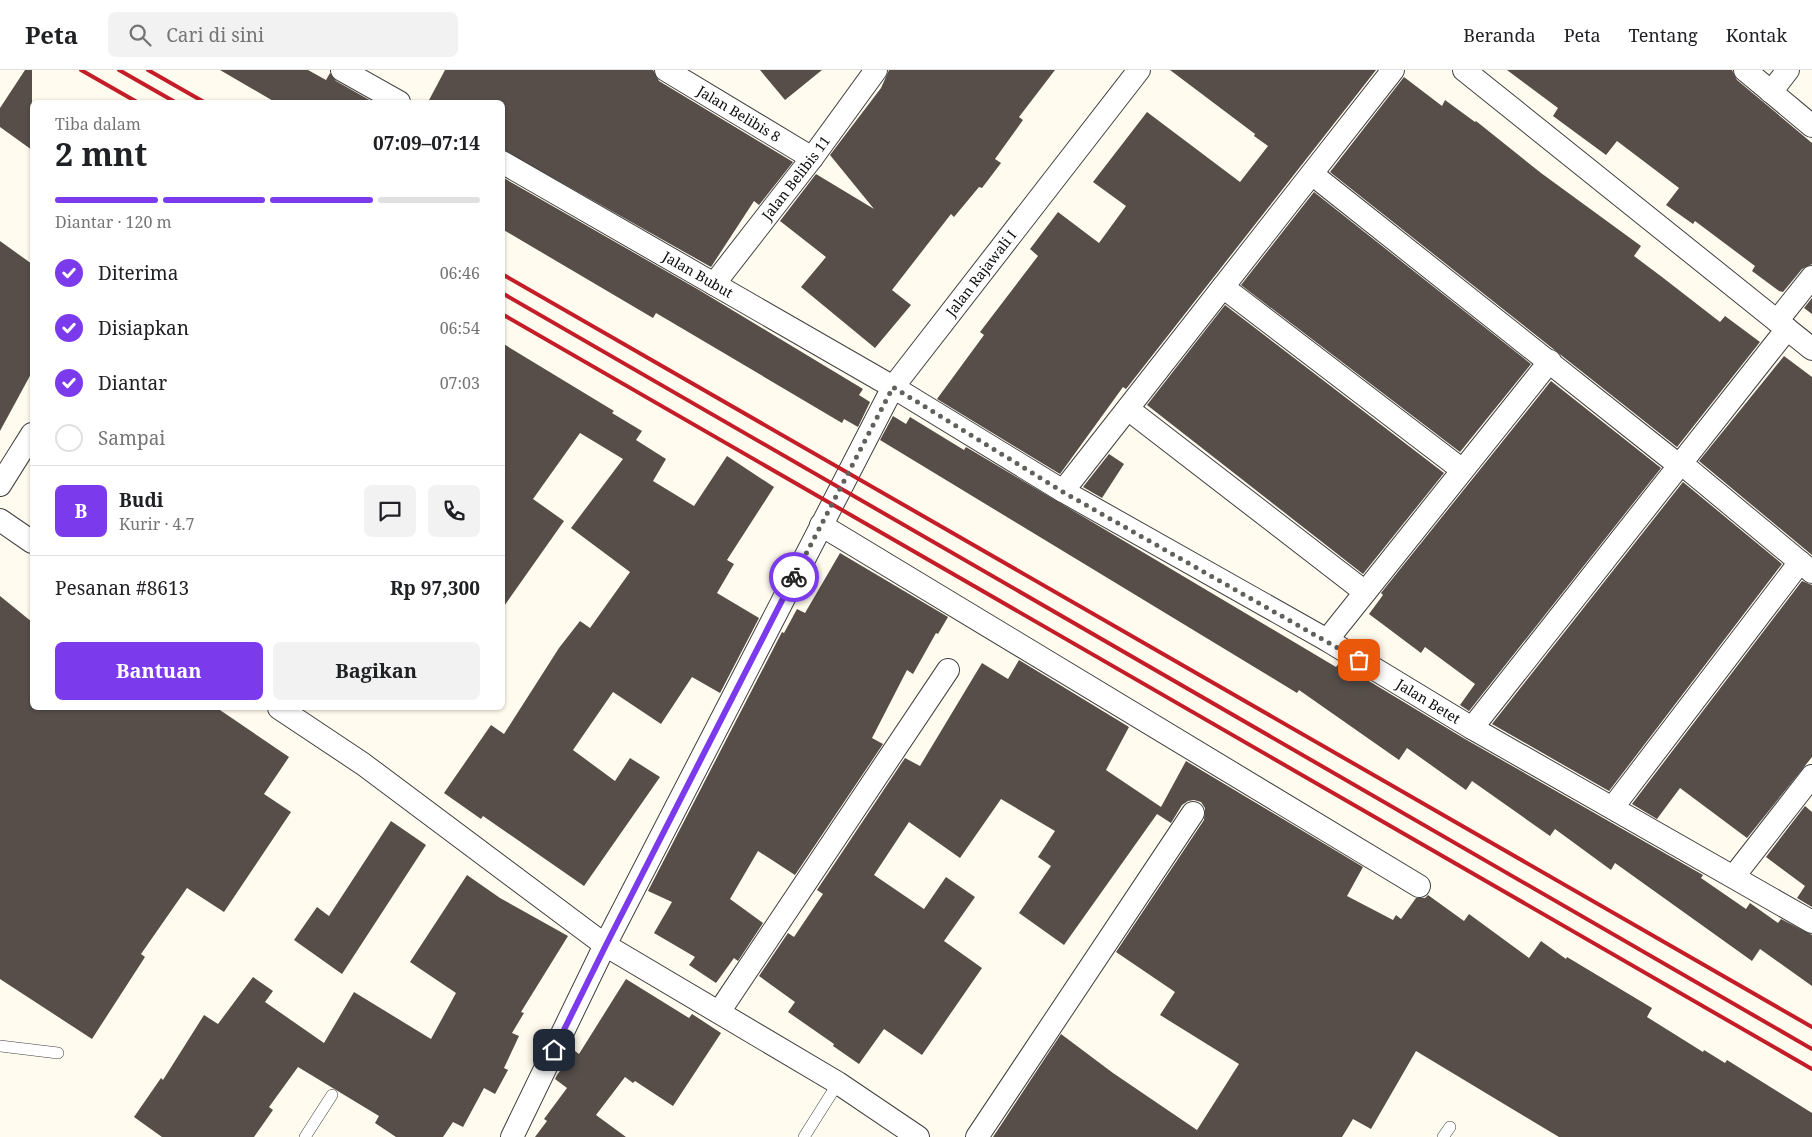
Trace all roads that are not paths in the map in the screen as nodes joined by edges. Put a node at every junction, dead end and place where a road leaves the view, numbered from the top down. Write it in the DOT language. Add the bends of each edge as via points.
graph roads {
  1 [pos="344,70"];
  2 [pos="666,70"];
  3 [pos="876,70"];
  4 [pos="1139,70"];
  5 [pos="1393,70"];
  6 [pos="1464,70"];
  7 [pos="1745,70"];
  8 [pos="1788,70"];
  9 [pos="1771,92"];
  10 [pos="396,100"];
  11 [pos="1812,126"];
  12 [pos="812,158"];
  13 [pos="505,164"];
  14 [pos="1312,174"];
  15 [pos="1812,277"];
  16 [pos="714,284"];
  17 [pos="1223,287"];
  18 [pos="1782,325"];
  19 [pos="1812,349"];
  20 [pos="1550,361"];
  21 [pos="893,387"];
  22 [pos="1128,409"];
  23 [pos="30,437"];
  24 [pos="1682,464"];
  25 [pos="1461,469"];
  26 [pos="0,485"];
  27 [pos="1063,492"];
  28 [pos="0,520"];
  29 [pos="820,525"];
  30 [pos="30,541"];
  31 [pos="1806,567"];
  32 [pos="1365,592"];
  33 [pos="1327,640"];
  34 [pos="948,670"];
  35 [pos="282,710"];
  36 [pos="1472,728"];
  37 [pos="1812,776"];
  38 [pos="1613,807"];
  39 [pos="1193,813"];
  40 [pos="1734,876"];
  41 [pos="1420,886"];
  42 [pos="1812,922"];
  43 [pos="606,945"];
  44 [pos="719,1012"];
  45 [pos="0,1046"];
  46 [pos="58,1053"];
  47 [pos="838,1083"];
  48 [pos="332,1095"];
  49 [pos="1450,1127"];
  50 [pos="305,1137"];
  51 [pos="512,1137"];
  52 [pos="804,1137"];
  53 [pos="918,1137"];
  54 [pos="977,1137"];
  55 [pos="1443,1137"];
  1 -- 10 [label="street"];
  2 -- 12 [label="street, Jalan Belibis 8"];
  3 -- 12 [label="street, Jalan Belibis 11"];
  4 -- 21 [label="street, Jalan Rajawali I"];
  5 -- 14 [label="street"];
  6 -- 18 [label="street"];
  7 -- 9 [label="street"];
  8 -- 9 [label="street"];
  9 -- 11 [label="street"];
  12 -- 16 [label="street, Jalan Belibis 11"];
  13 -- 16 [label="street, Jalan Bubut"];
  14 -- 17 [label="street"];
  14 -- 20 [label="street"];
  15 -- 18 [label="street"];
  16 -- 21 [label="street, Jalan Bubut"];
  17 -- 22 [label="street"];
  17 -- 25 [label="street"];
  18 -- 19 [label="street"];
  18 -- 24 [label="street"];
  20 -- 24 [label="street" via="1671,459"];
  20 -- 25 [label="street"];
  21 -- 27 [label="street, Jalan Betet"];
  21 -- 29 [label="street, Jalan Rajawali I"];
  22 -- 27 [label="street"];
  22 -- 32 [label="street"];
  23 -- 26 [label="street"];
  24 -- 31 [label="street"];
  24 -- 36 [label="street"];
  25 -- 32 [label="street"];
  27 -- 33 [label="street, Jalan Betet"];
  28 -- 30 [label="street"];
  29 -- 41 [label="street"];
  29 -- 43 [label="street, Jalan Rajawali I"];
  31 -- 38 [label="street"];
  32 -- 33 [label="street"];
  33 -- 36 [label="street, Jalan Betet"];
  34 -- 44 [label="street"];
  35 -- 43 [label="street" via="363,764"];
  36 -- 38 [label="street, Jalan Betet"];
  37 -- 40 [label="street"];
  38 -- 40 [label="street, Jalan Betet"];
  39 -- 54 [label="street"];
  40 -- 42 [label="street, Jalan Betet"];
  43 -- 44 [label="street"];
  43 -- 51 [label="street, Jalan Rajawali I"];
  44 -- 47 [label="street"];
  45 -- 46 [label="lane"];
  47 -- 52 [label="lane"];
  47 -- 53 [label="street"];
  48 -- 50 [label="lane"];
  49 -- 55 [label="lane"];
}
